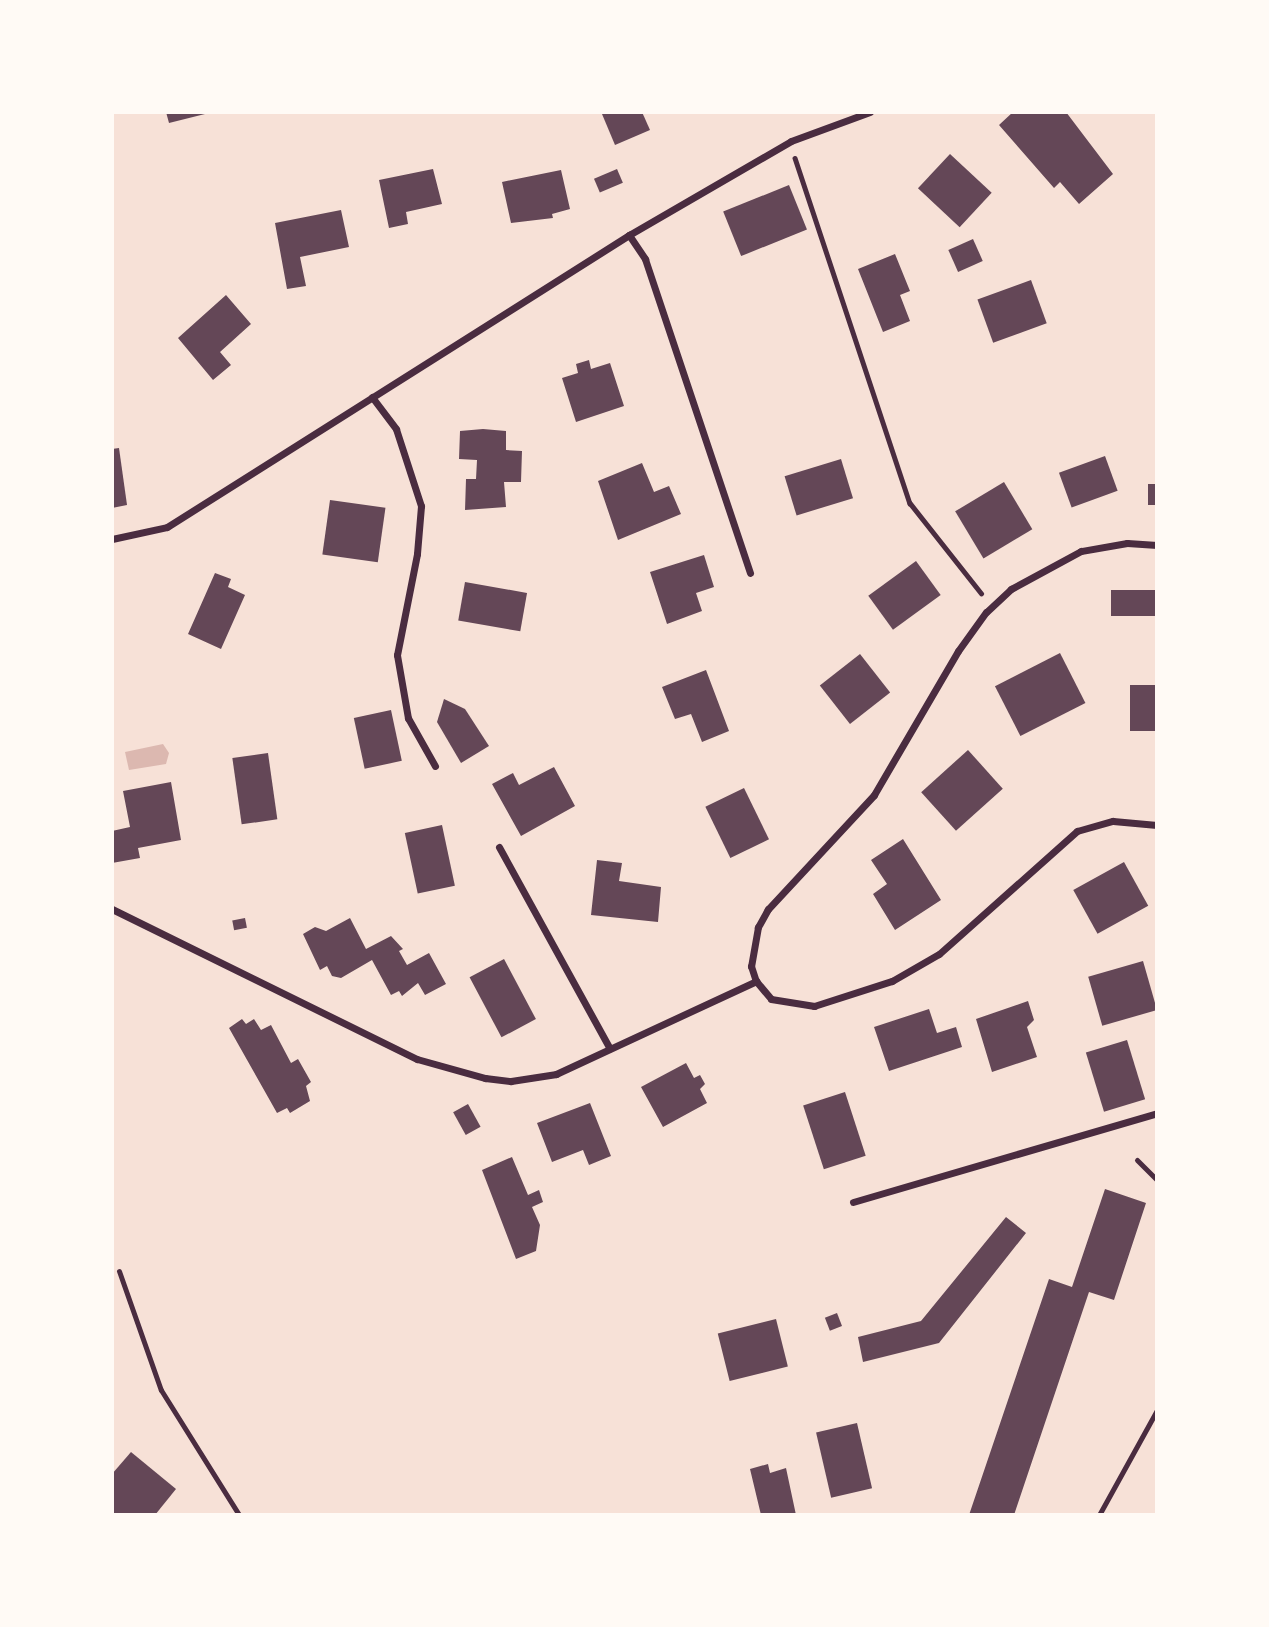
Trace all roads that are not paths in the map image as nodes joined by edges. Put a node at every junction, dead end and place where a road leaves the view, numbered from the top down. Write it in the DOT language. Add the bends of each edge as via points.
graph roads {
  1 [pos="870,112"];
  2 [pos="629,235"];
  3 [pos="372,397"];
  4 [pos="112,539"];
  5 [pos="1157,545"];
  6 [pos="750,573"];
  7 [pos="435,765"];
  8 [pos="1157,825"];
  9 [pos="499,847"];
  10 [pos="112,909"];
  11 [pos="755,982"];
  12 [pos="611,1049"];
  13 [pos="1157,1113"];
  14 [pos="1137,1160"];
  15 [pos="1157,1180"];
  16 [pos="853,1202"];
  17 [pos="119,1271"];
  18 [pos="1157,1410"];
  19 [pos="239,1515"];
  20 [pos="1099,1515"];
  1 -- 2 [label="street" via="791,141"];
  2 -- 3 [label="street"];
  2 -- 6 [label="street" via="645,259"];
  3 -- 4 [label="street" via="167,527"];
  3 -- 7 [label="street" via="396,429 421,506 418,554 397,655 408,718"];
  5 -- 11 [label="street" via="1127,543 1081,551 1048,566 994,604 958,651 874,795 768,909 758,927 751,966"];
  8 -- 11 [label="street" via="1114,821 1077,831 939,954 892,981 814,1006 771,999"];
  9 -- 12 [label="street"];
  10 -- 12 [label="street" via="417,1059 460,1073 511,1081 544,1076"];
  11 -- 12 [label="street"];
  13 -- 16 [label="street"];
  14 -- 15 [label="lane"];
  17 -- 19 [label="lane" via="161,1390"];
  18 -- 20 [label="lane"];
}
